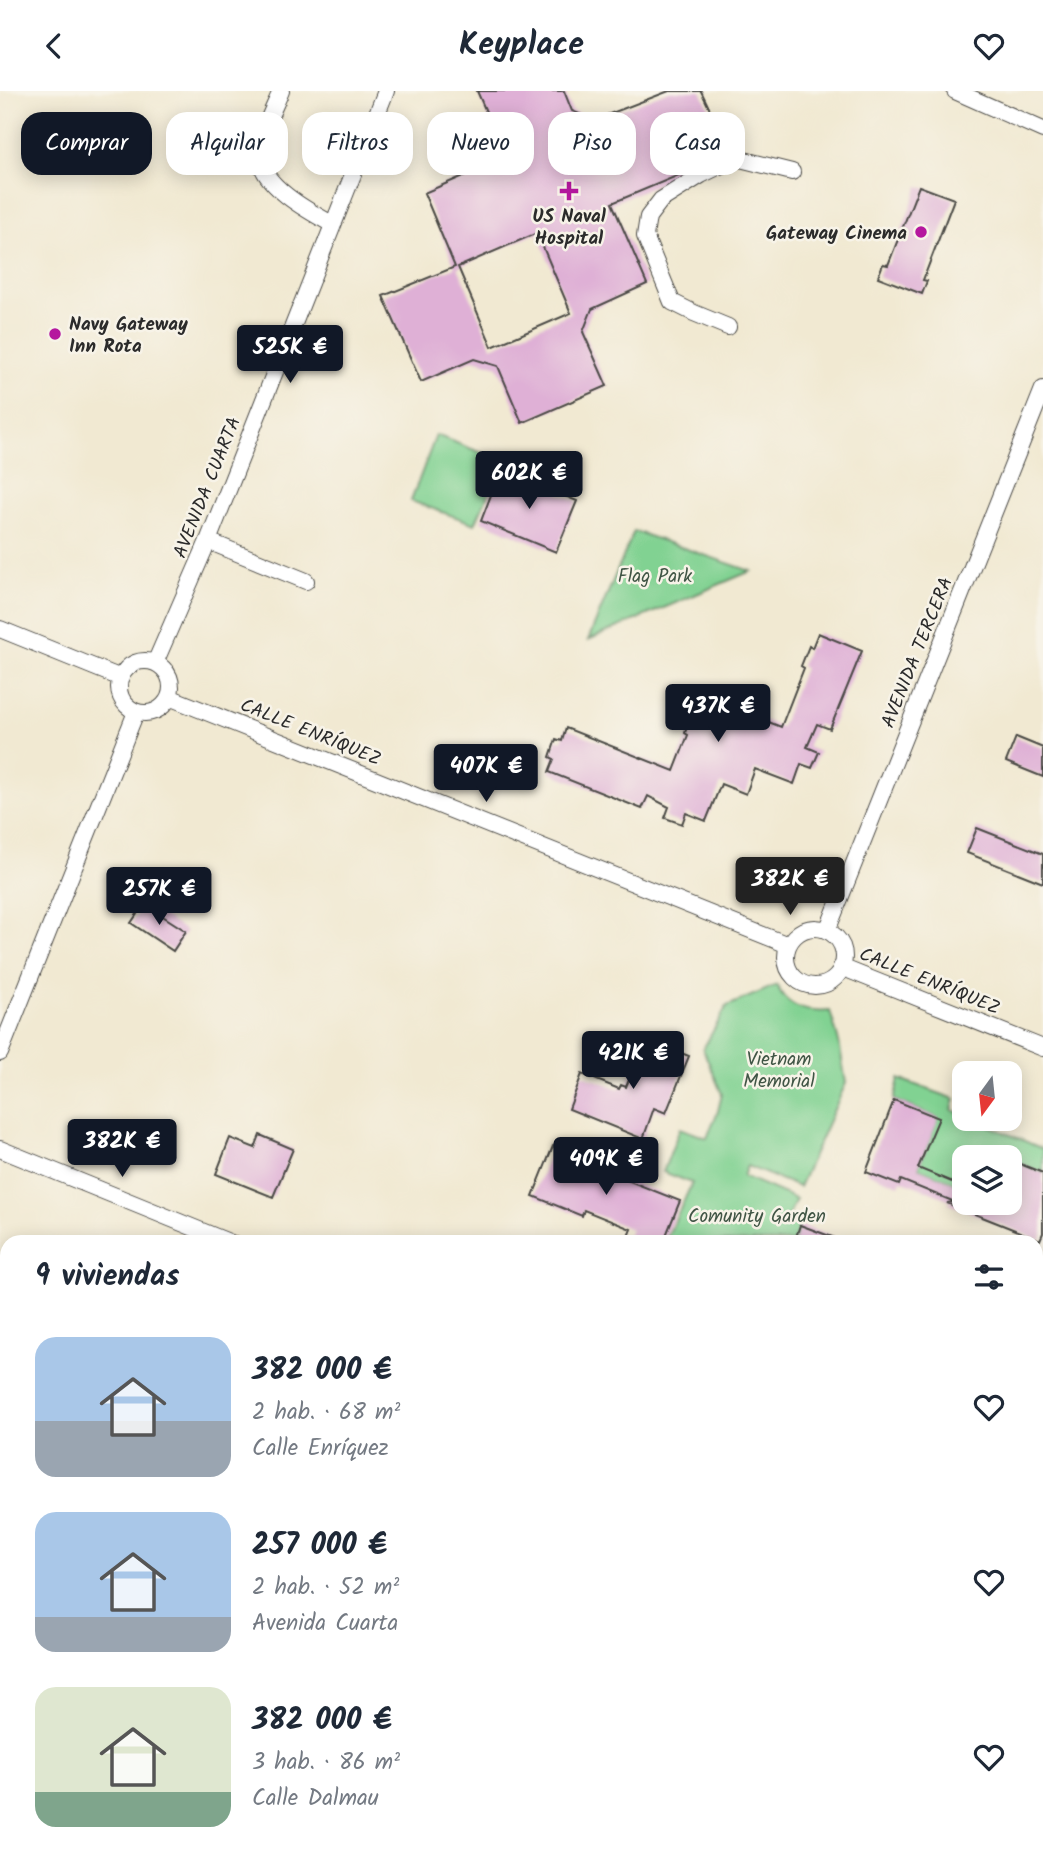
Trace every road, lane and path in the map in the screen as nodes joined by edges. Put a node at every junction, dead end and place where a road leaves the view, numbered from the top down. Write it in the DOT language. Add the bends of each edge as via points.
graph roads {
  1 [pos="281,91"];
  2 [pos="386,91"];
  3 [pos="955,91"];
  4 [pos="1043,114"];
  5 [pos="1017,118"];
  6 [pos="1043,130"];
  7 [pos="792,172"];
  8 [pos="332,225"];
  9 [pos="728,327"];
  10 [pos="1043,389"];
  11 [pos="208,541"];
  12 [pos="306,581"];
  13 [pos="0,629"];
  14 [pos="155,663"];
  15 [pos="121,678"];
  16 [pos="169,697"];
  17 [pos="136,712"];
  18 [pos="827,931"];
  19 [pos="788,945"];
  20 [pos="841,967"];
  21 [pos="1043,1048"];
  22 [pos="0,1053"];
  23 [pos="0,1149"];
  24 [pos="211,1235"];
  1 -- 8 [label="street" via="259,153 266,174 285,195"];
  2 -- 8 [label="street, AVENIDA CUARTA"];
  3 -- 5 [label="street"];
  4 -- 5 [label="street"];
  5 -- 6 [label="street"];
  7 -- 9 [label="street" via="736,158 661,200 648,217 645,236 672,302"];
  8 -- 11 [label="street, AVENIDA CUARTA"];
  10 -- 18 [label="street, AVENIDA TERCERA"];
  11 -- 12 [label="street"];
  11 -- 14 [label="street, AVENIDA CUARTA"];
  13 -- 15 [label="street"];
  14 -- 15 [label="street" via="131,665"];
  14 -- 16 [label="street" via="167,674"];
  15 -- 17 [label="street" via="120,694"];
  16 -- 17 [label="street" via="152,713"];
  16 -- 19 [label="street, CALLE ENRÍQUEZ"];
  17 -- 22 [label="street"];
  18 -- 19 [label="street" via="809,929"];
  18 -- 20 [label="street" via="843,950"];
  19 -- 20 [label="street" via="786,963 803,983 821,985"];
  20 -- 21 [label="street, CALLE ENRÍQUEZ"];
  23 -- 24 [label="street"];
}
